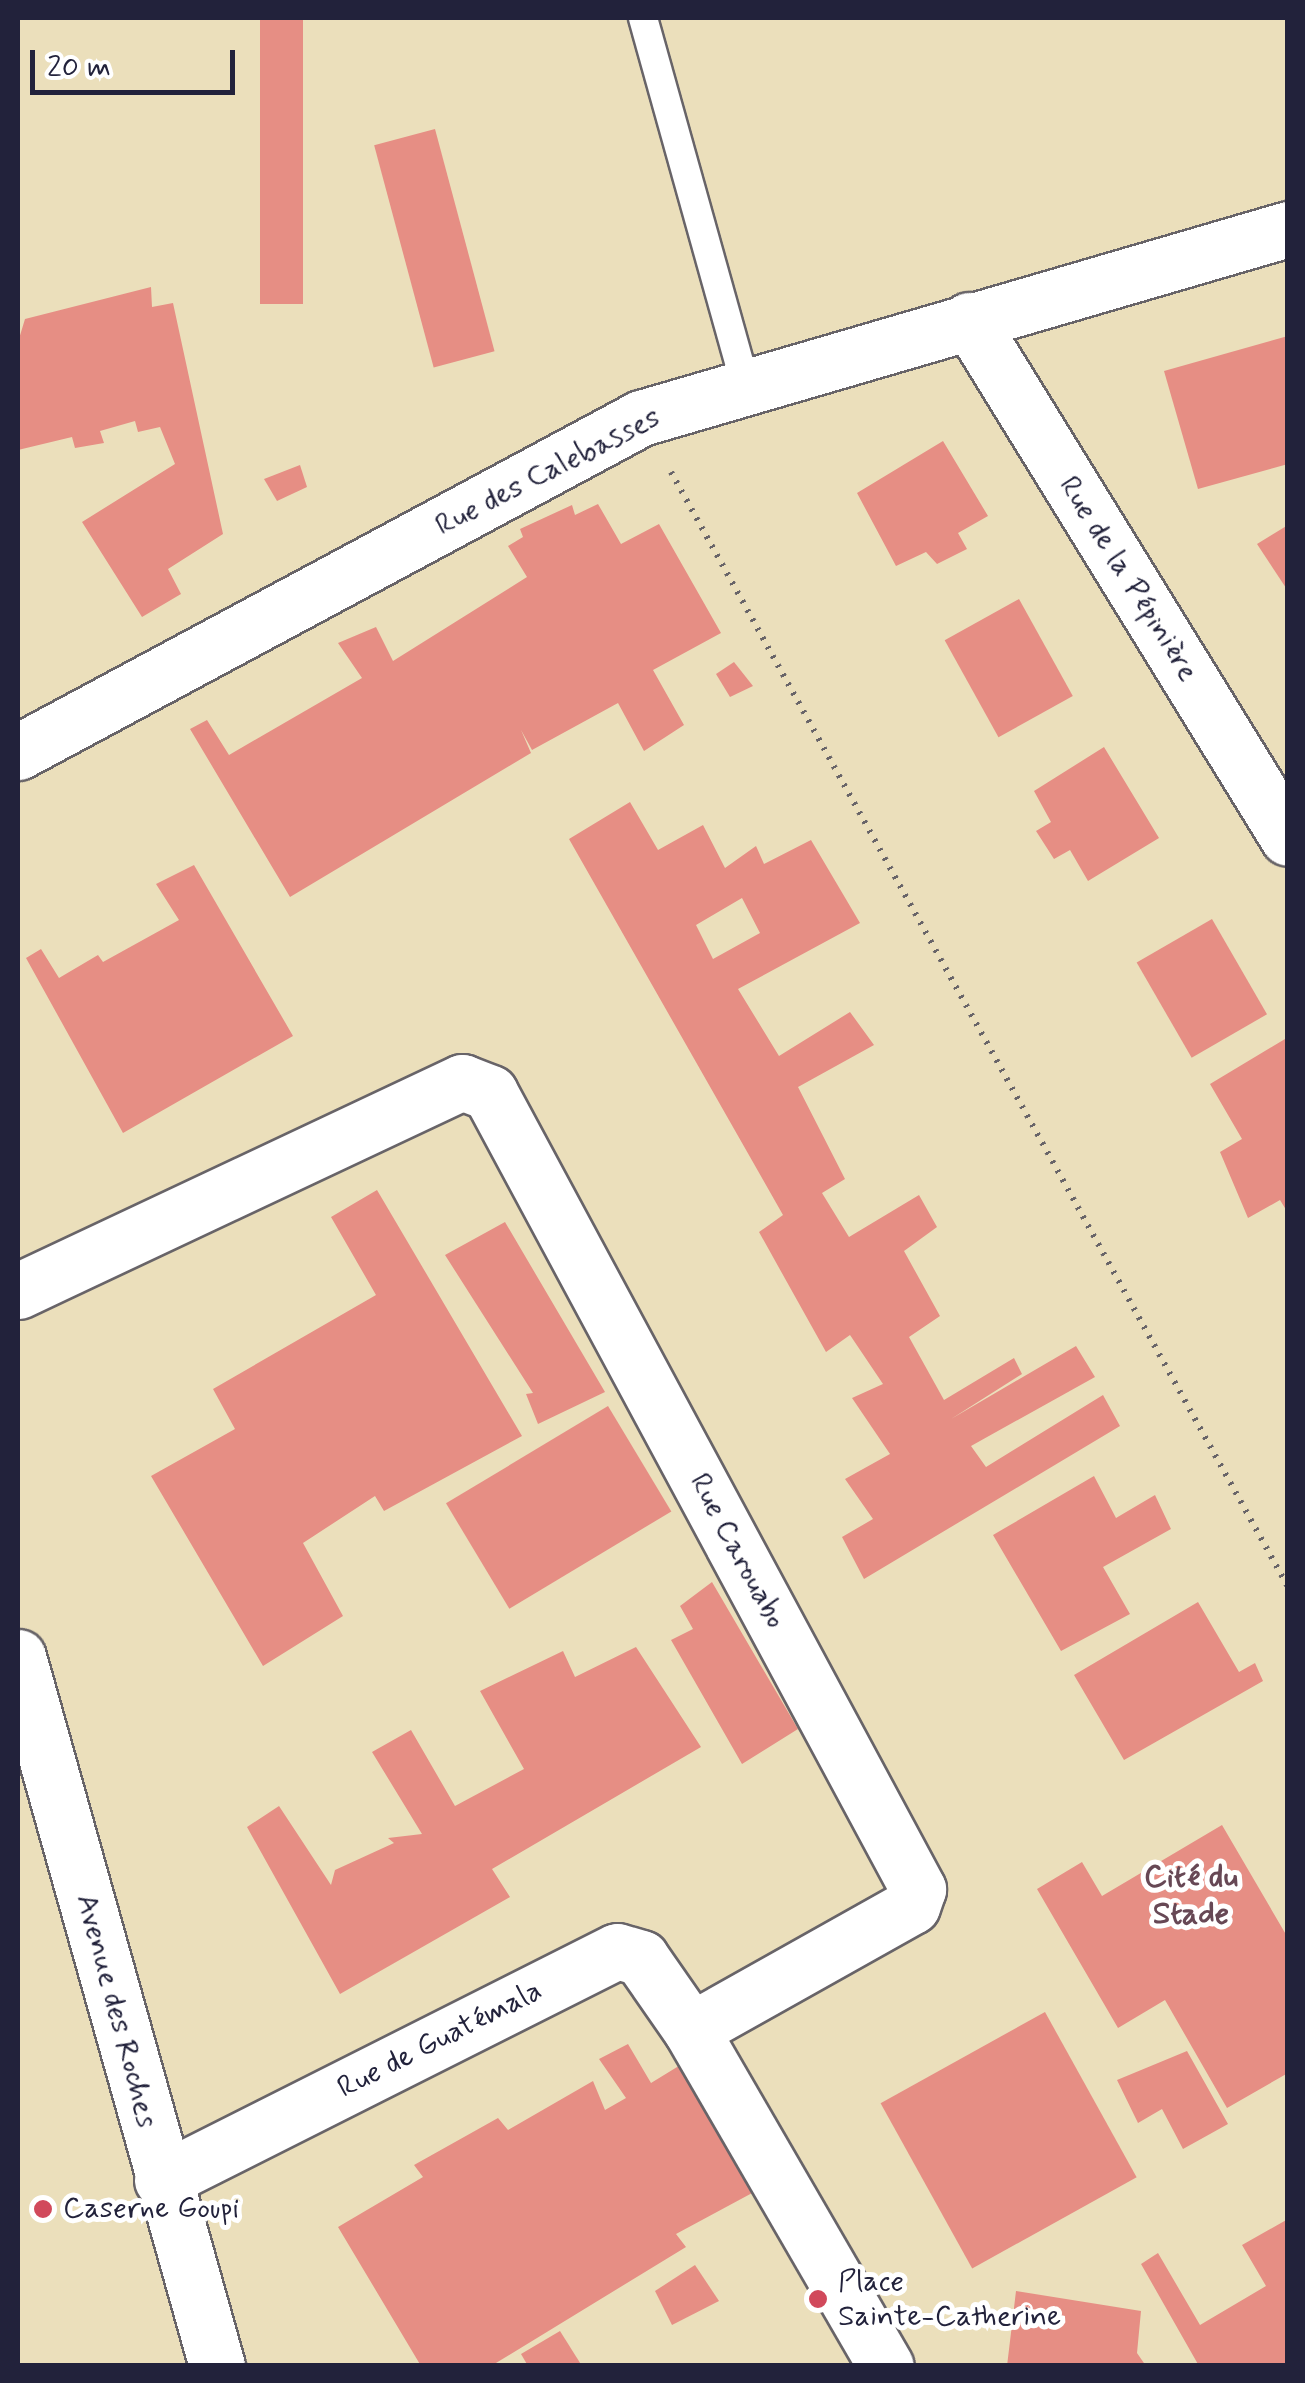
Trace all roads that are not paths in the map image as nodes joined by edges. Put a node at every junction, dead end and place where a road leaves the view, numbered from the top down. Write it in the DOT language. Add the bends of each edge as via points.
graph roads {
  1 [pos="643,18"];
  2 [pos="1288,229"];
  3 [pos="969,320"];
  4 [pos="746,387"];
  5 [pos="18,752"];
  6 [pos="1288,838"];
  7 [pos="18,1290"];
  8 [pos="18,1656"];
  9 [pos="691,2030"];
  10 [pos="162,2180"];
  11 [pos="217,2366"];
  12 [pos="886,2366"];
  1 -- 4 [label="lane"];
  2 -- 3 [label="street, Rue des Calebasses"];
  3 -- 4 [label="street, Rue des Calebasses"];
  3 -- 6 [label="street, Rue de la Pépinière"];
  4 -- 5 [label="street, Rue des Calebasses" via="641,418"];
  7 -- 9 [label="street, Rue Carouabo" via="462,1082 490,1093 918,1889 912,1906"];
  8 -- 10 [label="street, Avenue des Roches"];
  9 -- 10 [label="street, Rue de Guatémala" via="641,1958 617,1951"];
  9 -- 12 [label="street"];
  10 -- 11 [label="street, Avenue des Roches"];
}
